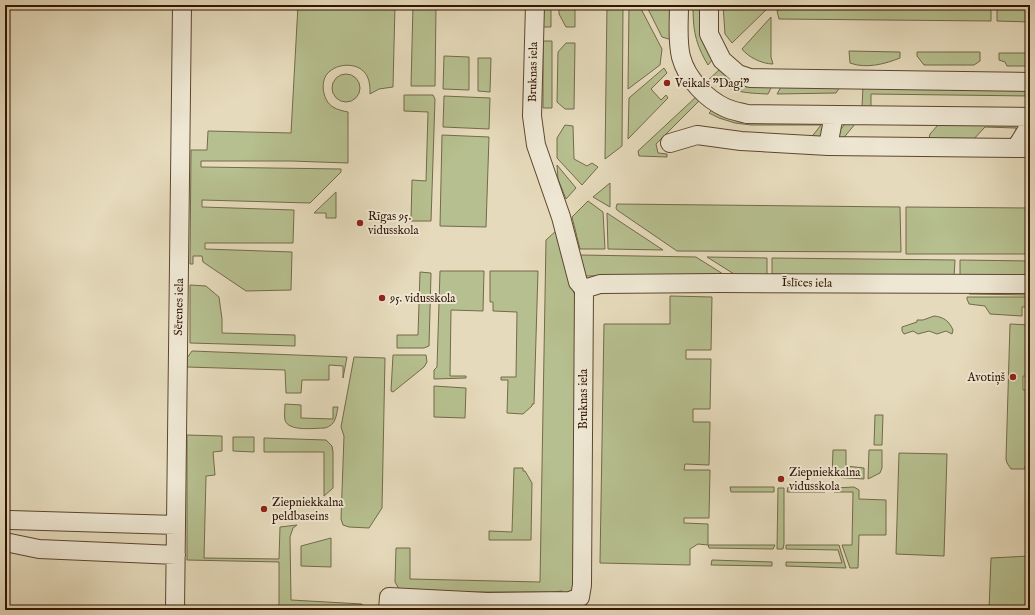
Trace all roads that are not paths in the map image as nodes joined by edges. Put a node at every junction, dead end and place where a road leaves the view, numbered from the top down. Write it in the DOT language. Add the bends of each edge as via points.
graph roads {
  1 [pos="182,5"];
  2 [pos="534,5"];
  3 [pos="679,5"];
  4 [pos="709,5"];
  5 [pos="1030,82"];
  6 [pos="834,115"];
  7 [pos="1030,117"];
  8 [pos="1030,125"];
  9 [pos="670,143"];
  10 [pos="828,146"];
  11 [pos="1023,148"];
  12 [pos="1030,284"];
  13 [pos="584,289"];
  14 [pos="10,520"];
  15 [pos="176,525"];
  16 [pos="5,542"];
  17 [pos="176,554"];
  18 [pos="175,610"];
  19 [pos="388,610"];
  1 -- 15 [label="street, Sērenes iela"];
  2 -- 13 [label="street, Bruknas iela" via="532,116 536,145 561,217 578,282"];
  3 -- 6 [label="street" via="681,56 686,71 711,99 727,109 747,114"];
  4 -- 5 [label="street" via="709,34 722,60 738,74 750,78"];
  6 -- 7 [label="street"];
  6 -- 10 [label="street"];
  8 -- 11 [label="street"];
  9 -- 10 [label="street" via="697,135 741,141"];
  10 -- 11 [label="street"];
  12 -- 13 [label="street, Īslīces iela" via="600,284"];
  13 -- 19 [label="street, Bruknas iela" via="580,597 570,601 494,602 389,597"];
  14 -- 15 [label="street"];
  15 -- 17 [label="street, Sērenes iela"];
  16 -- 17 [label="street" via="39,549"];
  17 -- 18 [label="street, Sērenes iela"];
}
